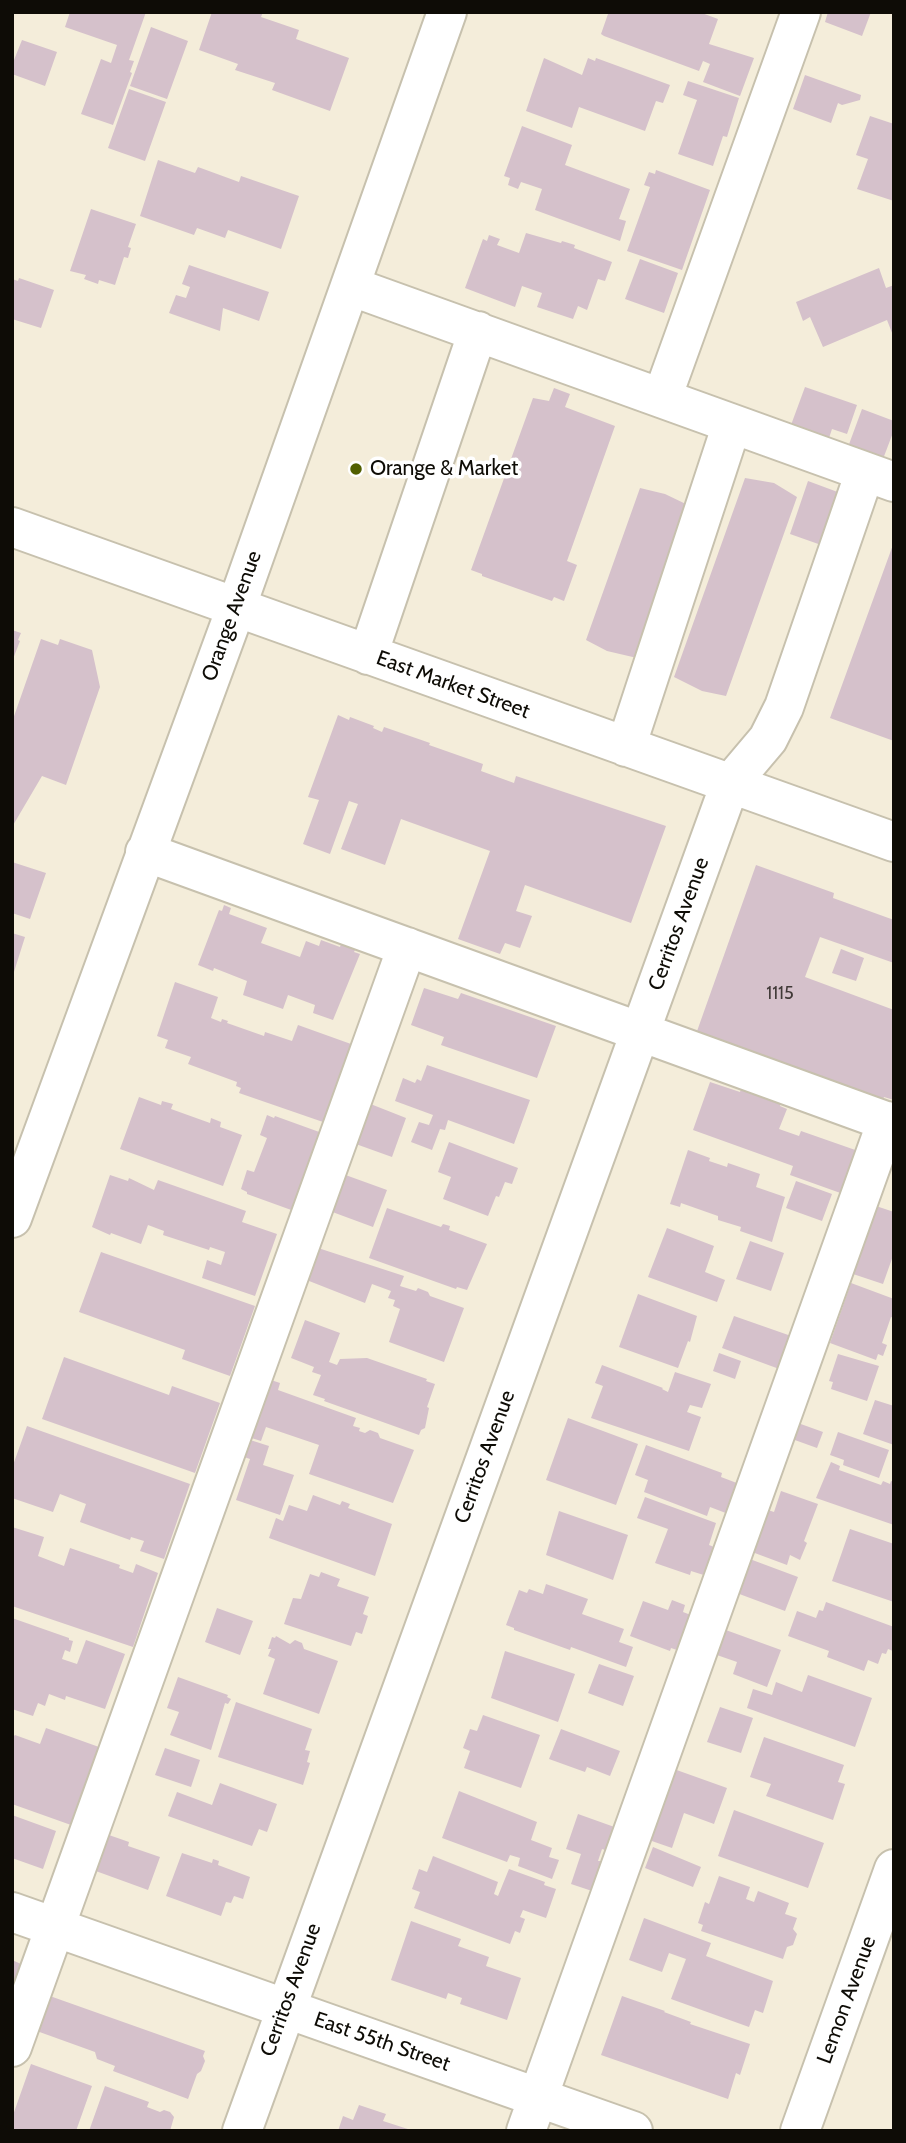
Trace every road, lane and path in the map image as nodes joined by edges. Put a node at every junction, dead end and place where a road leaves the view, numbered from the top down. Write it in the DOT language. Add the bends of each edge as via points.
graph roads {
  1 [pos="801,12"];
  2 [pos="436,16"];
  3 [pos="350,286"];
  4 [pos="478,331"];
  5 [pos="662,398"];
  6 [pos="732,424"];
  7 [pos="879,477"];
  8 [pos="12,527"];
  9 [pos="236,608"];
  10 [pos="368,655"];
  11 [pos="626,747"];
  12 [pos="730,784"];
  13 [pos="894,842"];
  14 [pos="145,852"];
  15 [pos="407,947"];
  16 [pos="640,1031"];
  17 [pos="890,1123"];
  18 [pos="24,1147"];
  19 [pos="12,1218"];
  20 [pos="894,1869"];
  21 [pos="12,1912"];
  22 [pos="56,1928"];
  23 [pos="284,2008"];
  24 [pos="12,2047"];
  25 [pos="532,2114"];
  26 [pos="242,2131"];
  27 [pos="633,2131"];
  28 [pos="800,2131"];
  1 -- 5 [label="street"];
  2 -- 3 [label="street, Orange Avenue"];
  3 -- 4 [label="street"];
  3 -- 9 [label="street, Orange Avenue"];
  4 -- 5 [label="street"];
  4 -- 10 [label="street"];
  5 -- 6 [label="street"];
  6 -- 7 [label="street"];
  6 -- 11 [label="street"];
  7 -- 12 [label="street" via="784,707 768,739"];
  8 -- 9 [label="street, East Market Street"];
  9 -- 10 [label="street, East Market Street"];
  9 -- 14 [label="street, Orange Avenue"];
  10 -- 11 [label="street, East Market Street"];
  11 -- 12 [label="street, East Market Street"];
  12 -- 13 [label="street, East Market Street"];
  12 -- 16 [label="street, Cerritos Avenue"];
  14 -- 15 [label="street"];
  14 -- 18 [label="street, Orange Avenue"];
  15 -- 16 [label="street"];
  15 -- 22 [label="street"];
  16 -- 17 [label="street"];
  16 -- 23 [label="street, Cerritos Avenue"];
  17 -- 25 [label="street"];
  18 -- 19 [label="street, Orange Avenue"];
  20 -- 28 [label="street, Lemon Avenue"];
  21 -- 22 [label="street, East 55th Street"];
  22 -- 23 [label="street, East 55th Street"];
  22 -- 24 [label="street"];
  23 -- 25 [label="street, East 55th Street"];
  23 -- 26 [label="street, Cerritos Avenue"];
  25 -- 27 [label="street, East 55th Street"];
}
